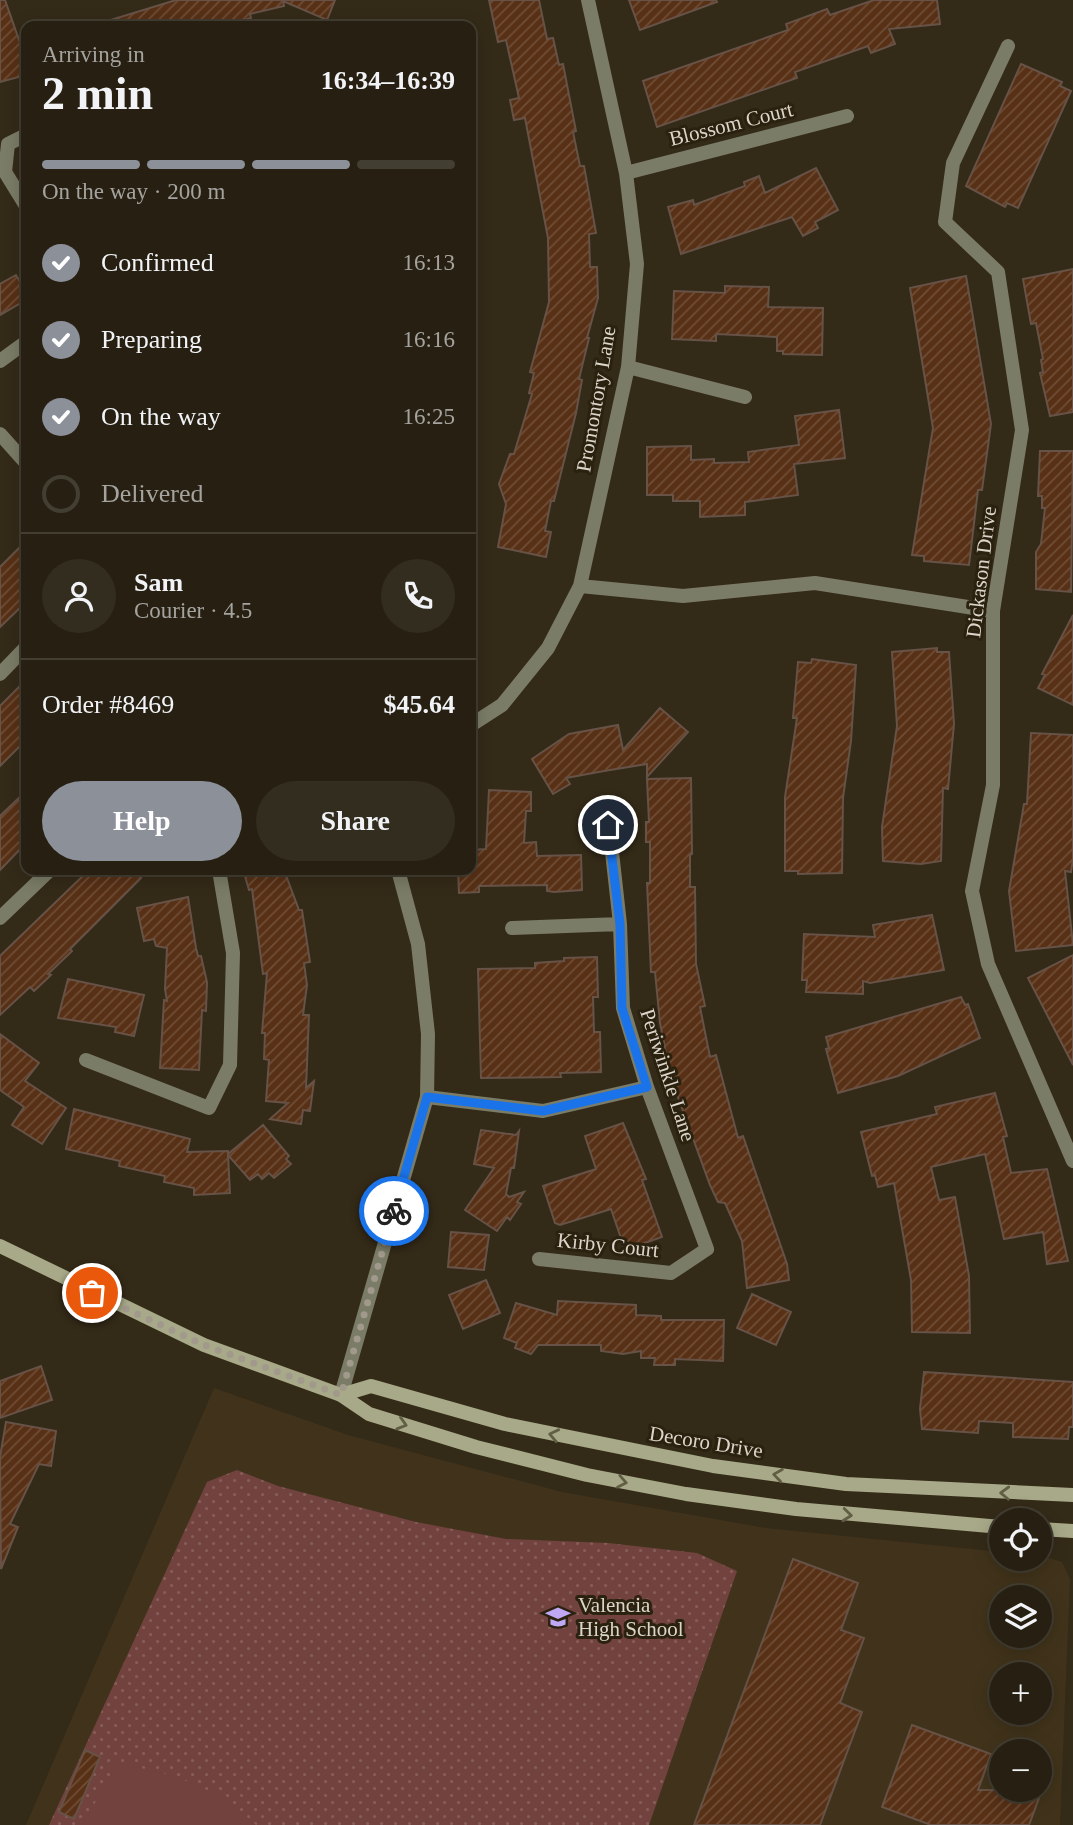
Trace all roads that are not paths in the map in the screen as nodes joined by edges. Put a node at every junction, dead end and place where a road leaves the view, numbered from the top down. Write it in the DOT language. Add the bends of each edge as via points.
graph roads {
  1 [pos="588,0"];
  2 [pos="1008,46"];
  3 [pos="846,116"];
  4 [pos="21,138"];
  5 [pos="626,173"];
  6 [pos="21,198"];
  7 [pos="21,346"];
  8 [pos="0,361"];
  9 [pos="628,367"];
  10 [pos="745,397"];
  11 [pos="0,434"];
  12 [pos="21,457"];
  13 [pos="580,586"];
  14 [pos="993,611"];
  15 [pos="21,653"];
  16 [pos="0,674"];
  17 [pos="476,722"];
  18 [pos="608,825"];
  19 [pos="45,875"];
  20 [pos="220,875"];
  21 [pos="399,875"];
  22 [pos="0,918"];
  23 [pos="620,924"];
  24 [pos="512,929"];
  25 [pos="86,1060"];
  26 [pos="647,1087"];
  27 [pos="427,1097"];
  28 [pos="1073,1161"];
  29 [pos="0,1246"];
  30 [pos="707,1249"];
  31 [pos="539,1259"];
  32 [pos="341,1395"];
  33 [pos="1073,1495"];
  34 [pos="989,1526"];
  35 [pos="1052,1530"];
  36 [pos="1073,1531"];
  1 -- 5 [label="street, Promontory Lane"];
  2 -- 14 [label="street, Dickason Drive" via="953,163 945,222 998,272 1022,430"];
  3 -- 5 [label="street, Blossom Court"];
  4 -- 6 [label="street" via="8,144 5,172"];
  5 -- 9 [label="street, Promontory Lane" via="636,264"];
  7 -- 8 [label="street"];
  9 -- 10 [label="street"];
  9 -- 13 [label="street, Promontory Lane"];
  11 -- 12 [label="street"];
  13 -- 14 [label="street" via="683,596 815,583"];
  13 -- 17 [label="street, Promontory Lane" via="548,648 502,705"];
  14 -- 28 [label="street, Dickason Drive" via="993,785 972,891 988,964"];
  15 -- 16 [label="street"];
  18 -- 23 [label="street, Periwinkle Lane"];
  19 -- 22 [label="street"];
  20 -- 25 [label="street" via="233,953 230,1065 209,1108"];
  21 -- 27 [label="street" via="418,944 428,1034"];
  23 -- 24 [label="street"];
  23 -- 26 [label="street, Periwinkle Lane" via="622,1008"];
  26 -- 27 [label="street" via="543,1111"];
  26 -- 30 [label="street, Periwinkle Lane"];
  27 -- 32 [label="street"];
  29 -- 32 [label="main road" via="204,1345"];
  30 -- 31 [label="street, Kirby Court" via="671,1273"];
  33 -- 32 [label="main road, Decoro Drive, one-way" via="846,1484 753,1472 505,1424 371,1386"];
  32 -- 34 [label="main road, one-way" via="369,1413 587,1475 796,1509"];
  35 -- 36 [label="main road"];
}
